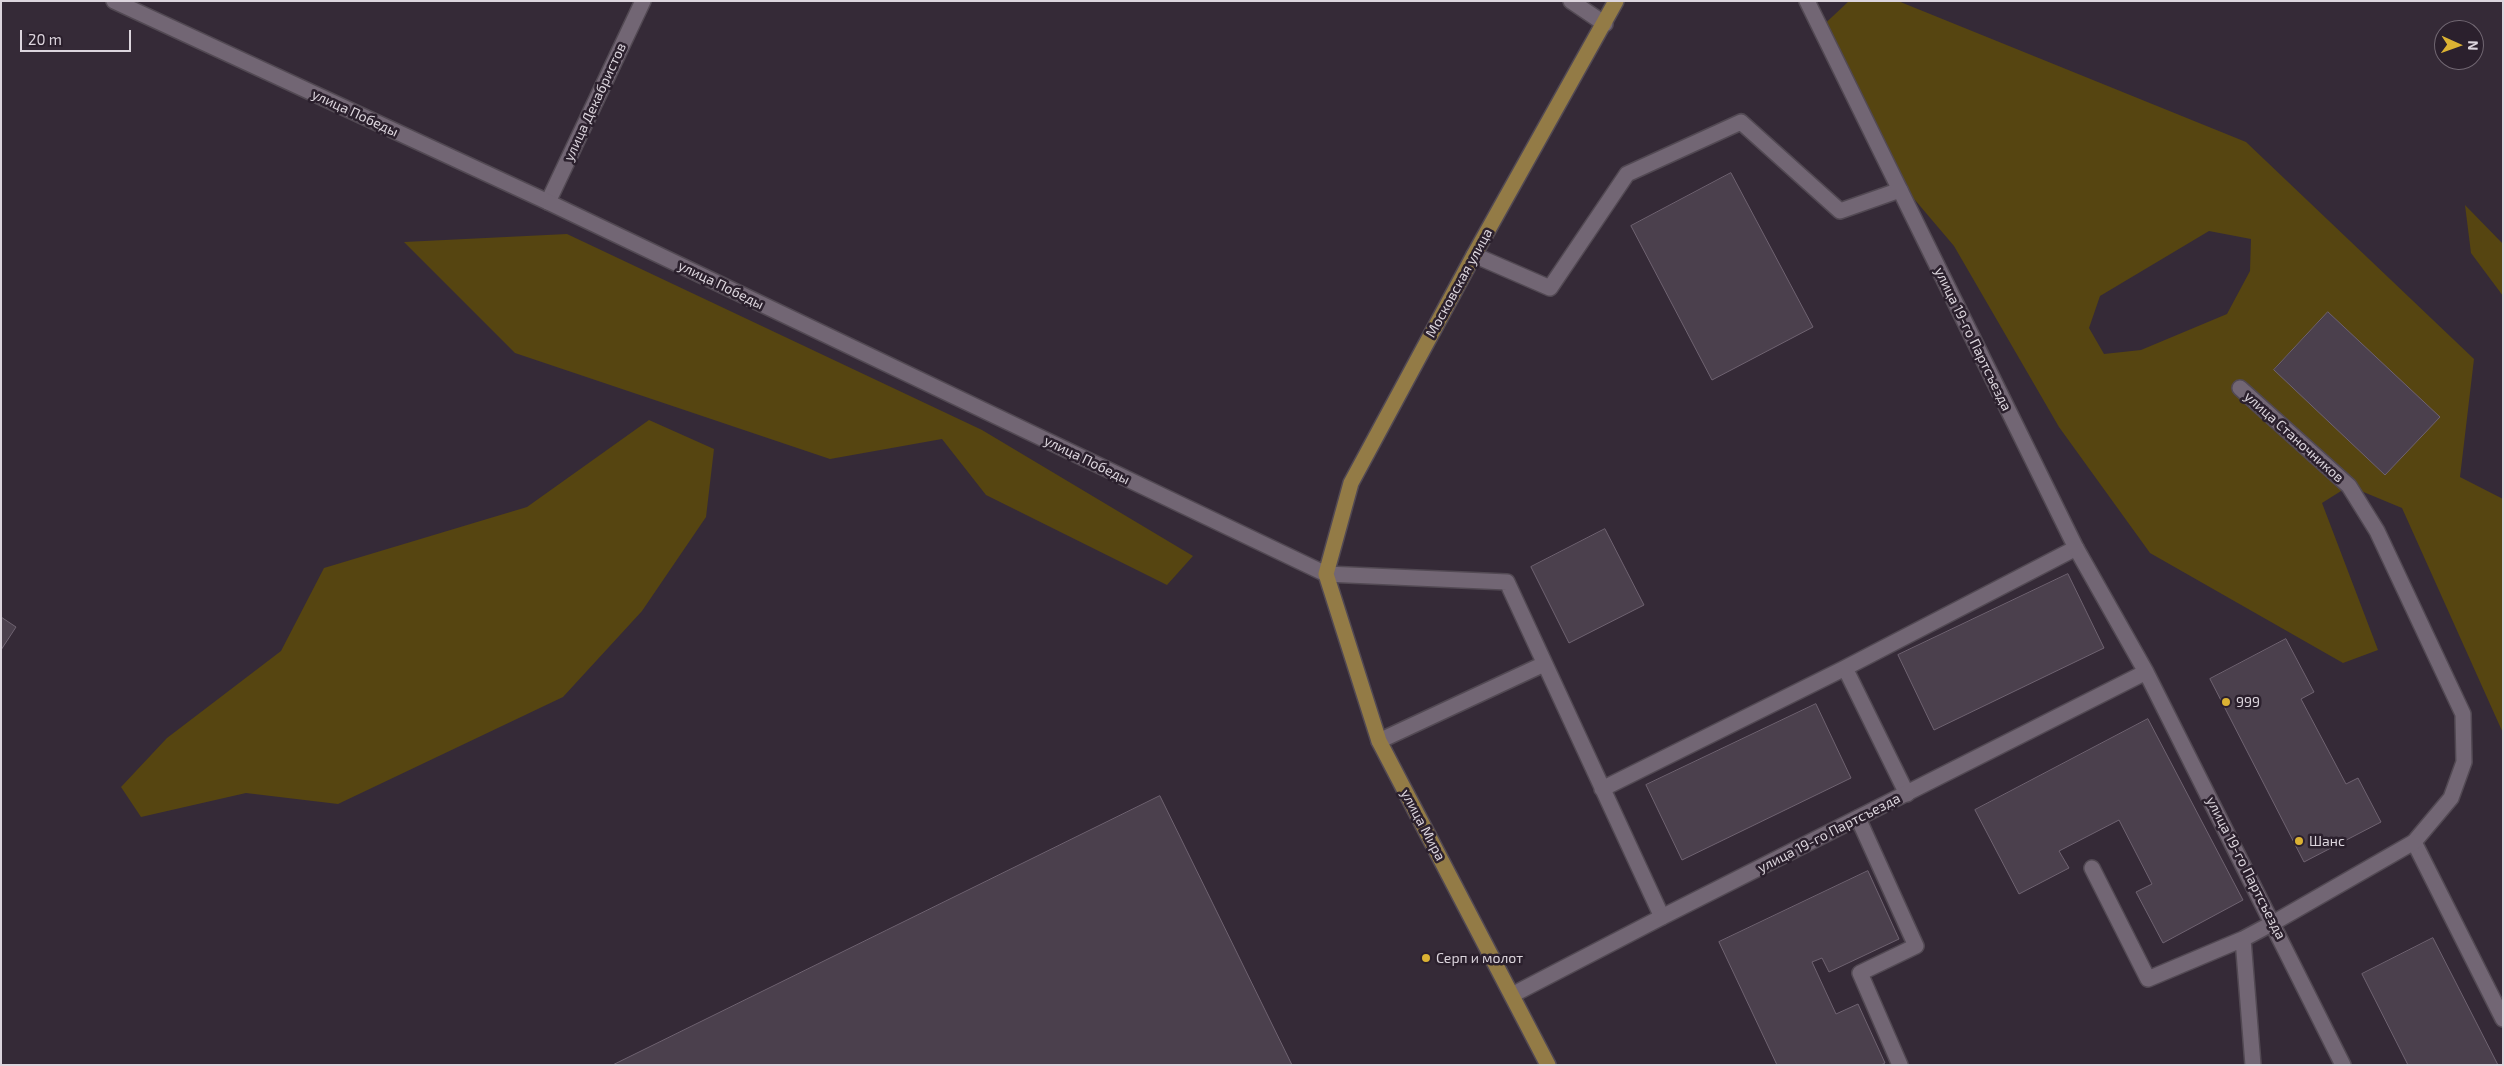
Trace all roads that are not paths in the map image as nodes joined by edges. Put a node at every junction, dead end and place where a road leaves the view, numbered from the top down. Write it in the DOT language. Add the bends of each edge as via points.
graph roads {
  1 [pos="114,1"];
  2 [pos="643,1"];
  3 [pos="1571,1"];
  4 [pos="1616,1"];
  5 [pos="1807,1"];
  6 [pos="1605,24"];
  7 [pos="1900,190"];
  8 [pos="548,202"];
  9 [pos="1474,255"];
  10 [pos="2240,388"];
  11 [pos="2076,548"];
  12 [pos="1326,574"];
  13 [pos="1544,664"];
  14 [pos="1845,668"];
  15 [pos="2146,672"];
  16 [pos="1379,741"];
  17 [pos="1602,788"];
  18 [pos="1907,794"];
  19 [pos="1858,818"];
  20 [pos="2414,842"];
  21 [pos="2092,868"];
  22 [pos="1662,917"];
  23 [pos="2274,922"];
  24 [pos="2243,939"];
  25 [pos="1512,995"];
  26 [pos="2503,1019"];
  27 [pos="1548,1065"];
  28 [pos="1900,1065"];
  29 [pos="2253,1065"];
  30 [pos="2343,1065"];
  1 -- 8 [label="street, улица Победы"];
  2 -- 8 [label="street, улица Декабристов"];
  3 -- 6 [label="street"];
  4 -- 6 [label="main road, Московская улица"];
  5 -- 7 [label="street, улица 19-го Партсъезда"];
  6 -- 9 [label="main road, Московская улица"];
  7 -- 9 [label="street" via="1840,211 1741,122 1627,174 1550,288"];
  7 -- 11 [label="street, улица 19-го Партсъезда"];
  8 -- 12 [label="street, улица Победы"];
  9 -- 12 [label="main road, Московская улица" via="1351,483"];
  10 -- 20 [label="street, улица Станочников" via="2349,486 2377,531 2463,714 2464,762 2450,798"];
  11 -- 14 [label="street"];
  11 -- 15 [label="street, улица 19-го Партсъезда"];
  12 -- 13 [label="street" via="1507,582"];
  12 -- 16 [label="main road, улица Мира"];
  13 -- 16 [label="street"];
  13 -- 17 [label="street"];
  14 -- 17 [label="street"];
  14 -- 18 [label="street"];
  15 -- 18 [label="street, улица 19-го Партсъезда"];
  15 -- 23 [label="street, улица 19-го Партсъезда"];
  16 -- 25 [label="main road, улица Мира"];
  17 -- 22 [label="street"];
  18 -- 19 [label="street, улица 19-го Партсъезда"];
  19 -- 22 [label="street, улица 19-го Партсъезда"];
  19 -- 28 [label="street" via="1916,946 1860,973"];
  20 -- 23 [label="street"];
  20 -- 26 [label="street"];
  21 -- 24 [label="street" via="2148,979"];
  22 -- 25 [label="street, улица 19-го Партсъезда"];
  23 -- 24 [label="street"];
  23 -- 30 [label="street, улица 19-го Партсъезда"];
  24 -- 29 [label="street"];
  25 -- 27 [label="main road, улица Мира"];
}
